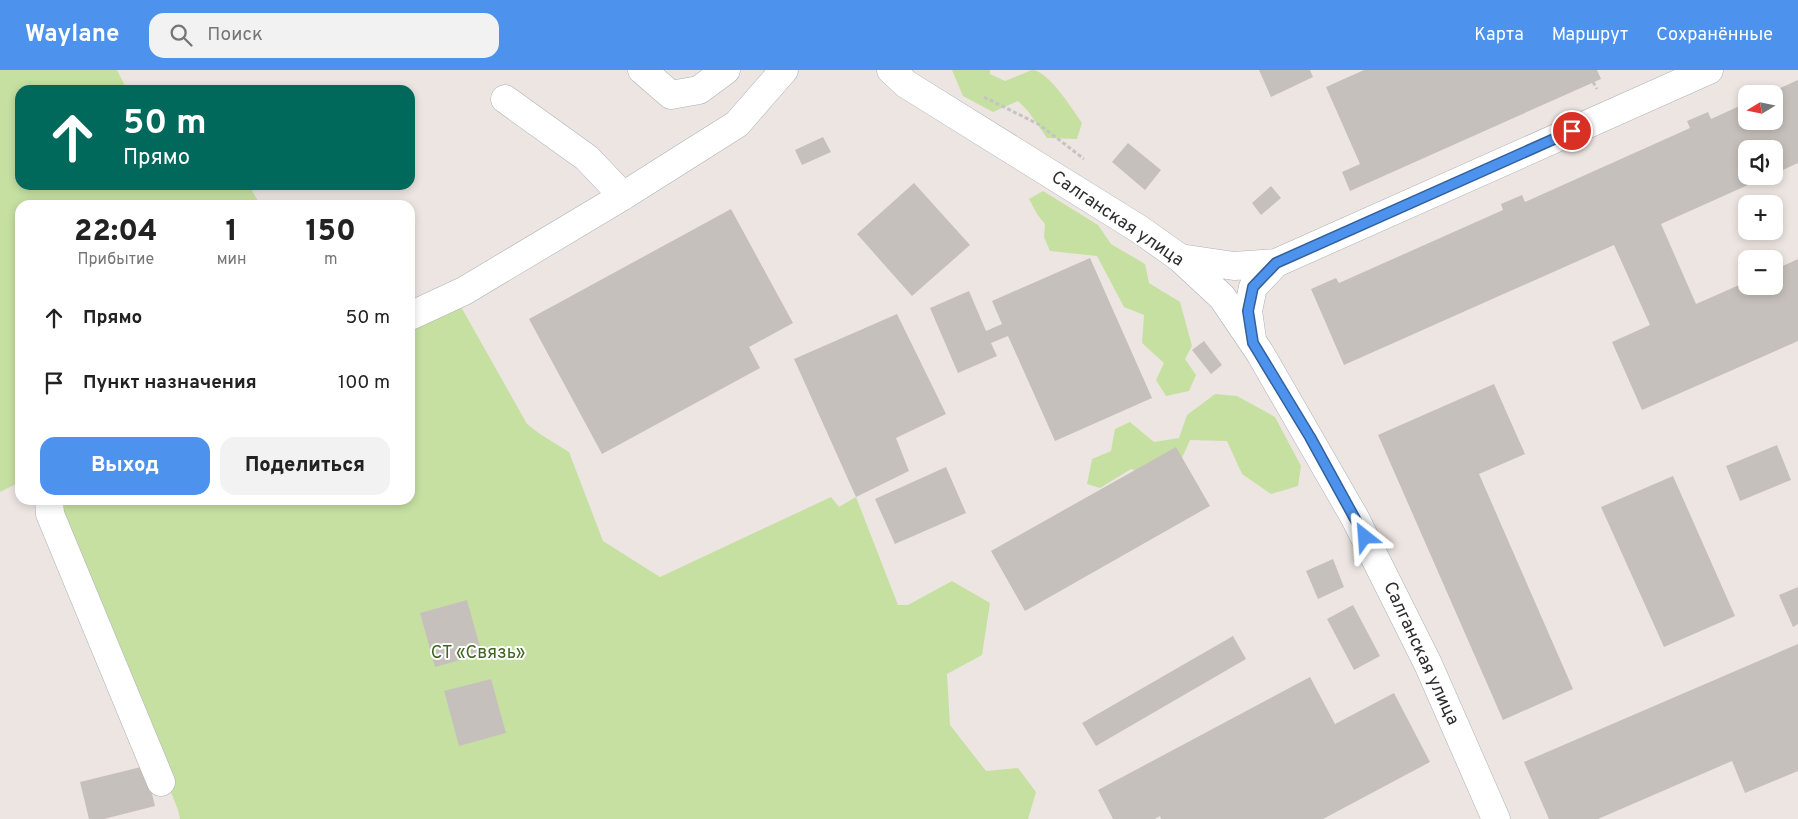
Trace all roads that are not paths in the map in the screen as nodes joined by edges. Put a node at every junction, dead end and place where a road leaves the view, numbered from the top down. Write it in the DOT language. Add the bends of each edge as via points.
graph roads {
  1 [pos="642,70"];
  2 [pos="726,70"];
  3 [pos="784,70"];
  4 [pos="891,70"];
  5 [pos="1709,70"];
  6 [pos="505,99"];
  7 [pos="623,196"];
  8 [pos="1180,258"];
  9 [pos="1276,263"];
  10 [pos="415,314"];
  11 [pos="1253,343"];
  12 [pos="49,505"];
  13 [pos="161,782"];
  14 [pos="1496,819"];
  1 -- 2 [label="street" via="671,95 699,90"];
  3 -- 7 [label="street" via="737,124"];
  4 -- 8 [label="street, Салганская улица" via="906,84 1139,229"];
  5 -- 9 [label="street"];
  6 -- 7 [label="street" via="587,158"];
  7 -- 10 [label="street" via="464,291"];
  8 -- 9 [label="street" via="1234,266"];
  8 -- 11 [label="street, Салганская улица" via="1222,297"];
  9 -- 11 [label="street" via="1253,287 1248,311"];
  11 -- 14 [label="street, Салганская улица" via="1359,524 1428,664"];
  12 -- 13 [label="street" via="50,514"];
}
